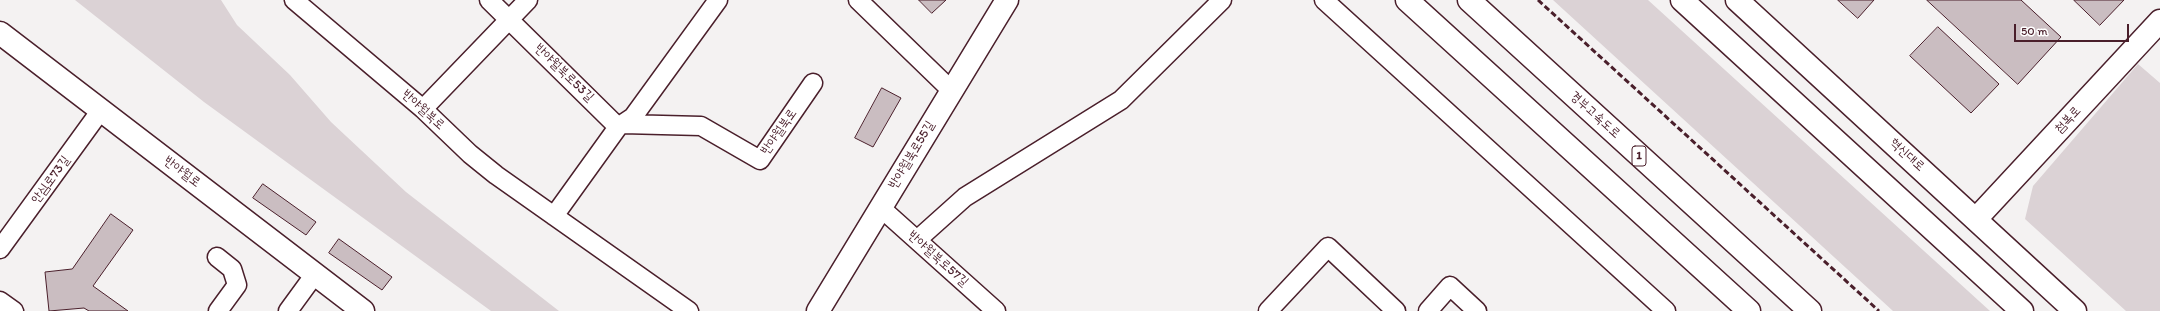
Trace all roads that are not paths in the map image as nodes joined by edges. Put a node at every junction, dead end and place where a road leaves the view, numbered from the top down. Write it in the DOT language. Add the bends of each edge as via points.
graph roads {
  1 [pos="294,0"];
  2 [pos="489,0"];
  3 [pos="528,0"];
  4 [pos="718,0"];
  5 [pos="858,0"];
  6 [pos="1007,0"];
  7 [pos="1222,0"];
  8 [pos="1324,0"];
  9 [pos="1407,0"];
  10 [pos="1469,0"];
  11 [pos="1682,0"];
  12 [pos="1737,0"];
  13 [pos="509,20"];
  14 [pos="2160,21"];
  15 [pos="0,33"];
  16 [pos="813,83"];
  17 [pos="952,91"];
  18 [pos="423,109"];
  19 [pos="101,110"];
  20 [pos="621,125"];
  21 [pos="881,208"];
  22 [pos="554,216"];
  23 [pos="1976,219"];
  24 [pos="917,240"];
  25 [pos="0,249"];
  26 [pos="217,257"];
  27 [pos="315,274"];
  28 [pos="0,301"];
  29 [pos="14,311"];
  30 [pos="218,311"];
  31 [pos="288,311"];
  32 [pos="363,311"];
  33 [pos="689,311"];
  34 [pos="818,311"];
  35 [pos="996,311"];
  36 [pos="1268,311"];
  37 [pos="1396,311"];
  38 [pos="1428,311"];
  39 [pos="1477,311"];
  40 [pos="1666,311"];
  41 [pos="1749,311"];
  42 [pos="1810,311"];
  43 [pos="2022,311"];
  44 [pos="2075,311"];
  1 -- 18 [label="street, 반야월북로"];
  2 -- 13 [label="street, 반야월북로53길"];
  3 -- 13 [label="street"];
  4 -- 20 [label="street" via="633,117"];
  5 -- 17 [label="street"];
  6 -- 17 [label="main road, 반야월북로55길"];
  7 -- 24 [label="street" via="1121,100 965,197"];
  8 -- 40 [label="street"];
  9 -- 41 [label="main road"];
  10 -- 42 [label="main road, 경부고속도로 / 1"];
  11 -- 43 [label="main road"];
  12 -- 23 [label="main road, 혁신대로"];
  13 -- 18 [label="street"];
  13 -- 20 [label="street, 반야월북로53길"];
  14 -- 23 [label="main road, 첨복로"];
  15 -- 19 [label="main road, 반야월로"];
  16 -- 20 [label="street, 반야월북로" via="760,160 701,126"];
  17 -- 21 [label="main road, 반야월북로55길"];
  18 -- 22 [label="street, 반야월북로" via="470,154"];
  19 -- 25 [label="street, 안심로73길"];
  19 -- 27 [label="main road, 반야월로"];
  20 -- 22 [label="street"];
  21 -- 24 [label="street, 반야월북로57길"];
  21 -- 34 [label="main road, 반야월북로55길"];
  22 -- 33 [label="street, 반야월북로"];
  23 -- 44 [label="main road, 혁신대로"];
  24 -- 35 [label="street, 반야월북로57길"];
  26 -- 30 [label="street" via="232,269 237,285"];
  27 -- 31 [label="street"];
  27 -- 32 [label="main road, 반야월로"];
  28 -- 29 [label="street"];
  36 -- 37 [label="street" via="1328,247"];
  38 -- 39 [label="street" via="1450,286"];
}
